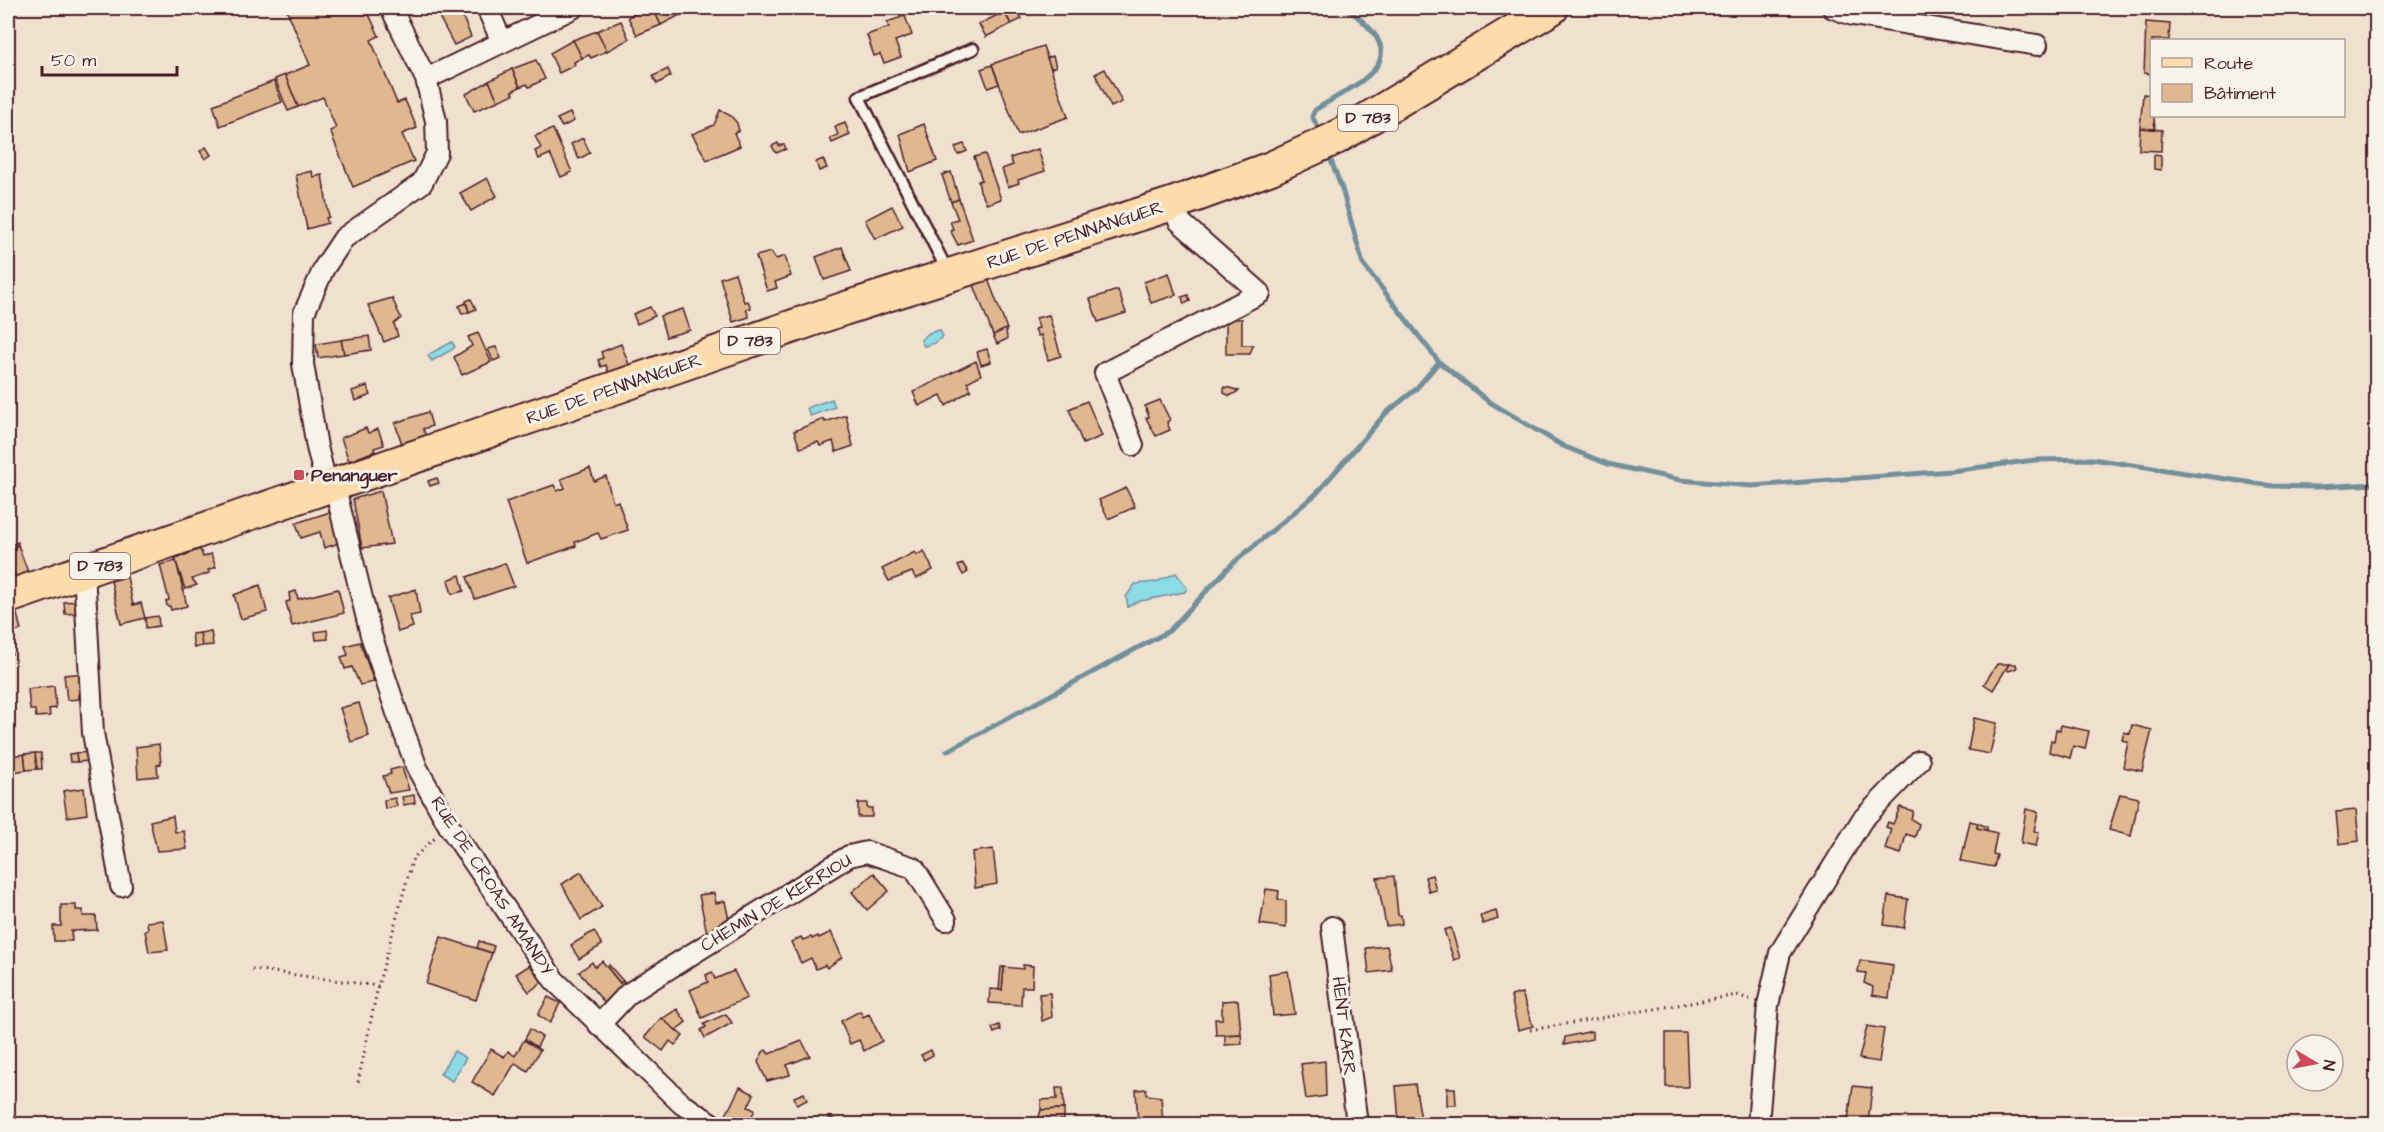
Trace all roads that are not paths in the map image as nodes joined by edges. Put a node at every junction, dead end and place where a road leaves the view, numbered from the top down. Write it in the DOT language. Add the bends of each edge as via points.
graph roads {
  1 [pos="391,8"];
  2 [pos="487,8"];
  3 [pos="573,8"];
  4 [pos="1552,8"];
  5 [pos="1833,8"];
  6 [pos="502,42"];
  7 [pos="2037,45"];
  8 [pos="973,49"];
  9 [pos="426,79"];
  10 [pos="1172,204"];
  11 [pos="949,275"];
  12 [pos="1133,445"];
  13 [pos="331,487"];
  14 [pos="84,571"];
  15 [pos="8,597"];
  16 [pos="1918,761"];
  17 [pos="121,885"];
  18 [pos="946,920"];
  19 [pos="1332,927"];
  20 [pos="599,1025"];
  21 [pos="712,1125"];
  22 [pos="1357,1125"];
  23 [pos="1758,1125"];
  1 -- 9 [label="street, RUE DE CROAS AMANDY"];
  2 -- 6 [label="street"];
  3 -- 6 [label="street"];
  4 -- 10 [label="main road, D 783" via="1336,138 1271,168"];
  5 -- 7 [label="street" via="1853,15"];
  6 -- 9 [label="street"];
  8 -- 11 [label="lane" via="859,97"];
  9 -- 13 [label="street, RUE DE CROAS AMANDY" via="436,121 437,153 422,183 345,238 324,268 304,313 303,364 317,447"];
  10 -- 11 [label="main road, RUE DE PENNANGUER / D 783"];
  10 -- 12 [label="street" via="1179,221 1260,293 1105,374"];
  11 -- 13 [label="main road, RUE DE PENNANGUER / D 783"];
  13 -- 14 [label="main road, D 783"];
  13 -- 20 [label="street, RUE DE CROAS AMANDY" via="337,496 371,635 417,768 448,826 554,980"];
  14 -- 15 [label="main road, D 783"];
  14 -- 17 [label="street" via="93,733"];
  16 -- 23 [label="street" via="1862,820 1780,953 1768,1005"];
  18 -- 20 [label="street, CHEMIN DE KERRIOU" via="914,868 867,852 849,856 628,994"];
  19 -- 22 [label="street, HENT KARR"];
  20 -- 21 [label="street, RUE DE CROAS AMANDY" via="682,1104"];
}
